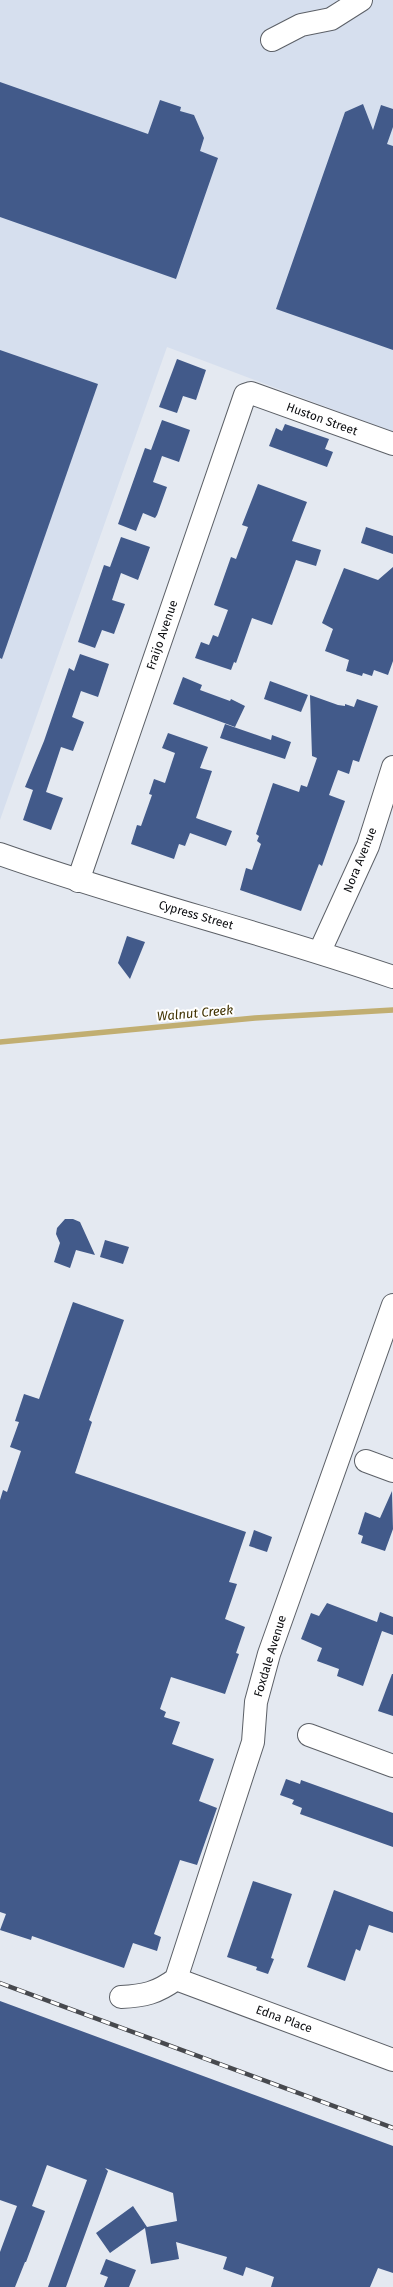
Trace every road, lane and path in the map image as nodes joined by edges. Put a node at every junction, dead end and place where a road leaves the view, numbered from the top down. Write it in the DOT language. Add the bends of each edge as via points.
graph roads {
  1 [pos="361,0"];
  2 [pos="272,40"];
  3 [pos="251,393"];
  4 [pos="393,444"];
  5 [pos="393,767"];
  6 [pos="0,854"];
  7 [pos="78,881"];
  8 [pos="320,951"];
  9 [pos="391,976"];
  10 [pos="393,1305"];
  11 [pos="366,1461"];
  12 [pos="393,1471"];
  13 [pos="310,1735"];
  14 [pos="393,1766"];
  15 [pos="176,1979"];
  16 [pos="121,1997"];
  17 [pos="393,2060"];
  1 -- 2 [label="street" via="331,19 300,25"];
  3 -- 4 [label="street, Huston Street"];
  3 -- 7 [label="street, Fraijo Avenue" via="245,395 242,403"];
  5 -- 8 [label="street, Nora Avenue" via="368,846"];
  6 -- 7 [label="street, Cypress Street"];
  7 -- 8 [label="street, Cypress Street"];
  8 -- 9 [label="street, Cypress Street"];
  10 -- 15 [label="street, Foxdale Avenue" via="269,1654 256,1702 253,1742"];
  11 -- 12 [label="street"];
  13 -- 14 [label="street"];
  15 -- 16 [label="street" via="164,1988 143,1996"];
  15 -- 17 [label="street, Edna Place"];
}
